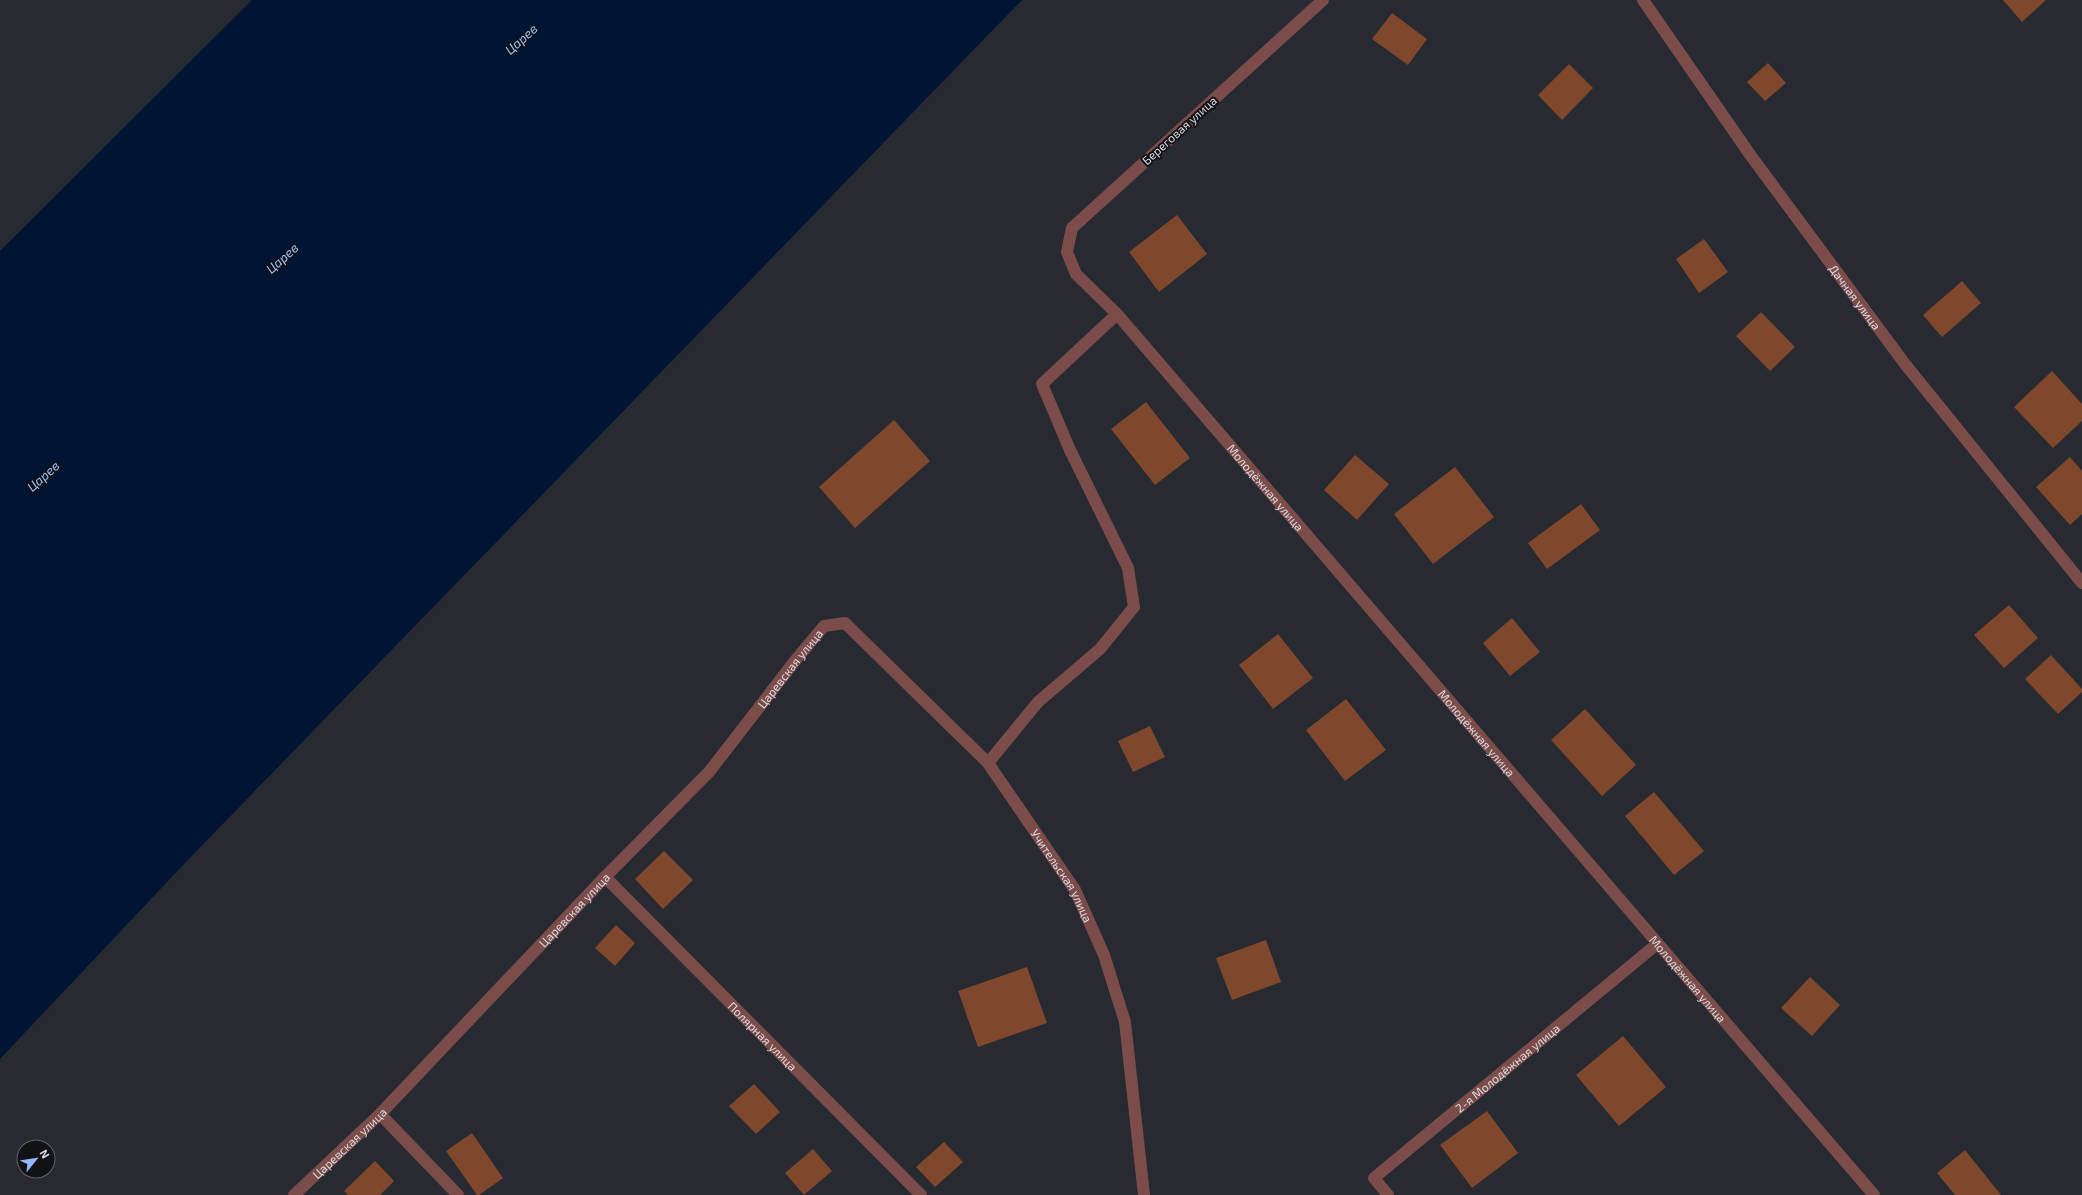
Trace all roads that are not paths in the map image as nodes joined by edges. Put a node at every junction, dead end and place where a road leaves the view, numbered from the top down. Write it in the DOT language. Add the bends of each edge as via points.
graph roads {
  1 [pos="1323,0"];
  2 [pos="1643,0"];
  3 [pos="1076,274"];
  4 [pos="1116,314"];
  5 [pos="2082,583"];
  6 [pos="845,623"];
  7 [pos="988,763"];
  8 [pos="605,876"];
  9 [pos="1657,944"];
  10 [pos="380,1114"];
  11 [pos="294,1195"];
  12 [pos="458,1195"];
  13 [pos="921,1195"];
  14 [pos="1144,1195"];
  15 [pos="1388,1195"];
  16 [pos="1874,1195"];
  1 -- 3 [label="street, Береговая улица" via="1072,228 1066,252"];
  2 -- 5 [label="street, Дачная улица" via="1751,156 1905,364"];
  3 -- 4 [label="street, Молодёжная улица"];
  4 -- 7 [label="street" via="1042,384 1070,450 1128,568 1134,607 1100,649 1038,702"];
  4 -- 9 [label="street, Молодёжная улица"];
  6 -- 7 [label="street, Учительская улица"];
  6 -- 8 [label="street, Царевская улица" via="824,626 709,772"];
  7 -- 14 [label="street, Учительская улица" via="1075,890 1104,955 1125,1022"];
  8 -- 10 [label="street, Царевская улица"];
  8 -- 13 [label="street, Полярная улица"];
  9 -- 15 [label="street, 2-я Молодёжная улица" via="1374,1178"];
  9 -- 16 [label="street, Молодёжная улица"];
  10 -- 11 [label="street, Царевская улица"];
  10 -- 12 [label="street"];
}
